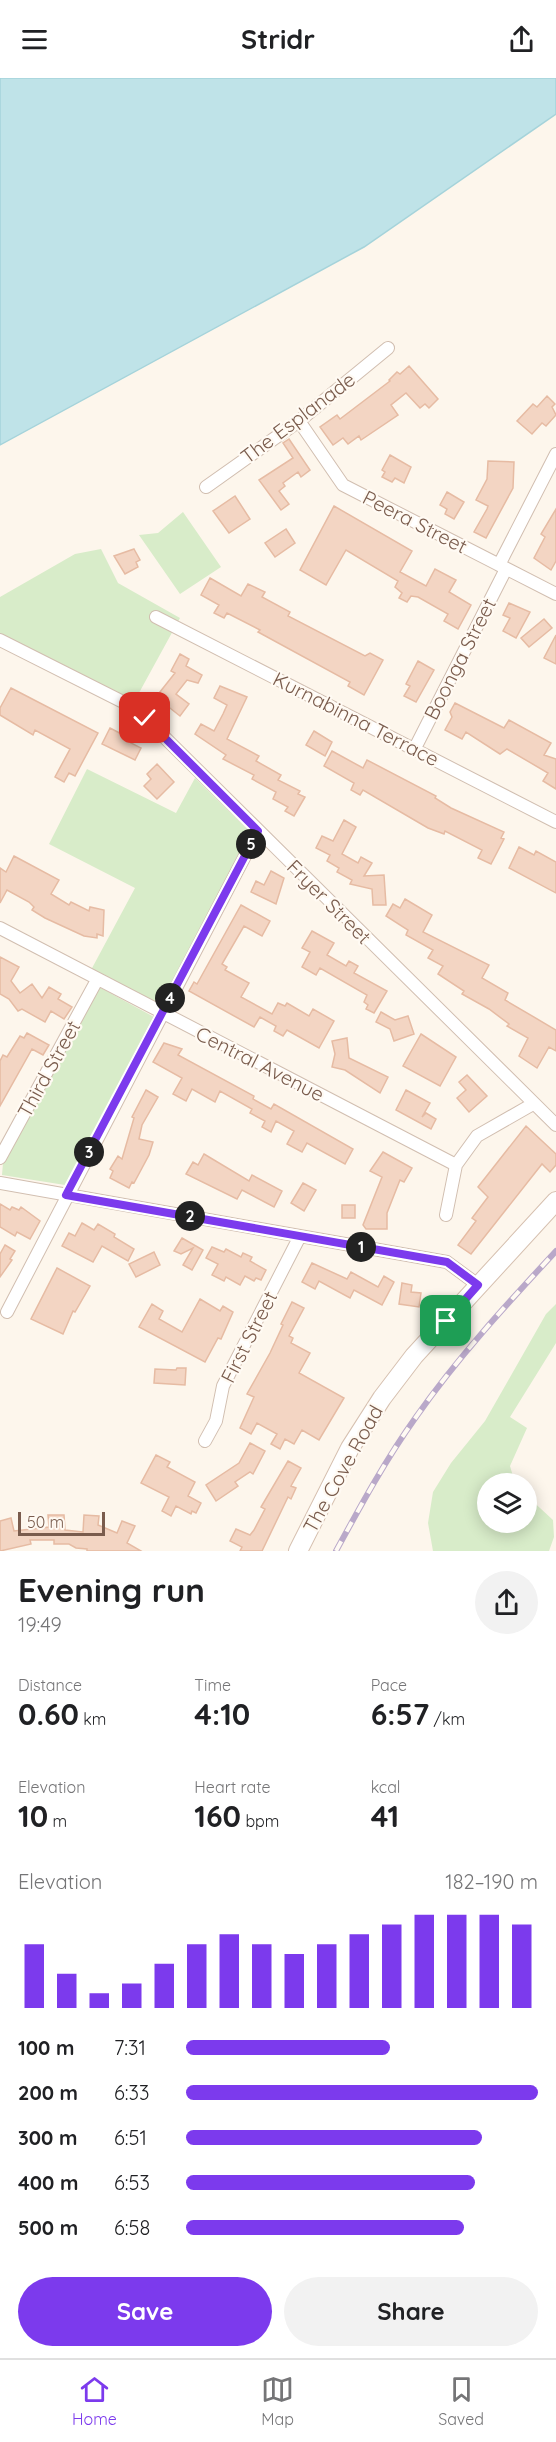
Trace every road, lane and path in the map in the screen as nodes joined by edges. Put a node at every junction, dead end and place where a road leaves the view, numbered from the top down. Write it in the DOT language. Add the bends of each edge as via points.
graph roads {
  1 [pos="388,348"];
  2 [pos="299,421"];
  3 [pos="556,454"];
  4 [pos="206,487"];
  5 [pos="502,567"];
  6 [pos="556,594"];
  7 [pos="156,617"];
  8 [pos="0,640"];
  9 [pos="414,750"];
  10 [pos="556,822"];
  11 [pos="258,831"];
  12 [pos="0,928"];
  13 [pos="97,980"];
  14 [pos="163,1014"];
  15 [pos="533,1104"];
  16 [pos="556,1125"];
  17 [pos="0,1158"];
  18 [pos="456,1165"];
  19 [pos="0,1184"];
  20 [pos="66,1195"];
  21 [pos="556,1200"];
  22 [pos="446,1215"];
  23 [pos="300,1236"];
  24 [pos="478,1285"];
  25 [pos="7,1312"];
  26 [pos="205,1441"];
  27 [pos="298,1551"];
  1 -- 2 [label="street, The Esplanade"];
  2 -- 4 [label="street, The Esplanade"];
  2 -- 5 [label="street, Peera Street" via="343,485"];
  3 -- 5 [label="street, Boonga Street"];
  5 -- 6 [label="street, Peera Street"];
  5 -- 9 [label="street, Boonga Street"];
  7 -- 9 [label="street, Kurnabinna Terrace"];
  8 -- 11 [label="street, Fryer Street" via="129,705"];
  9 -- 10 [label="street, Kurnabinna Terrace"];
  11 -- 14 [label="street"];
  11 -- 15 [label="street, Fryer Street"];
  12 -- 13 [label="street, Central Avenue"];
  13 -- 14 [label="street, Central Avenue"];
  13 -- 17 [label="street, Third Street"];
  14 -- 18 [label="street, Central Avenue"];
  14 -- 20 [label="street"];
  15 -- 16 [label="street, Fryer Street"];
  15 -- 18 [label="street" via="477,1136"];
  18 -- 22 [label="street"];
  19 -- 20 [label="street"];
  20 -- 23 [label="street"];
  20 -- 25 [label="street"];
  21 -- 24 [label="street, The Cove Road"];
  23 -- 24 [label="street" via="447,1262"];
  23 -- 26 [label="street, First Street" via="223,1386 216,1421"];
  24 -- 27 [label="street, The Cove Road" via="382,1398 350,1448"];
}
